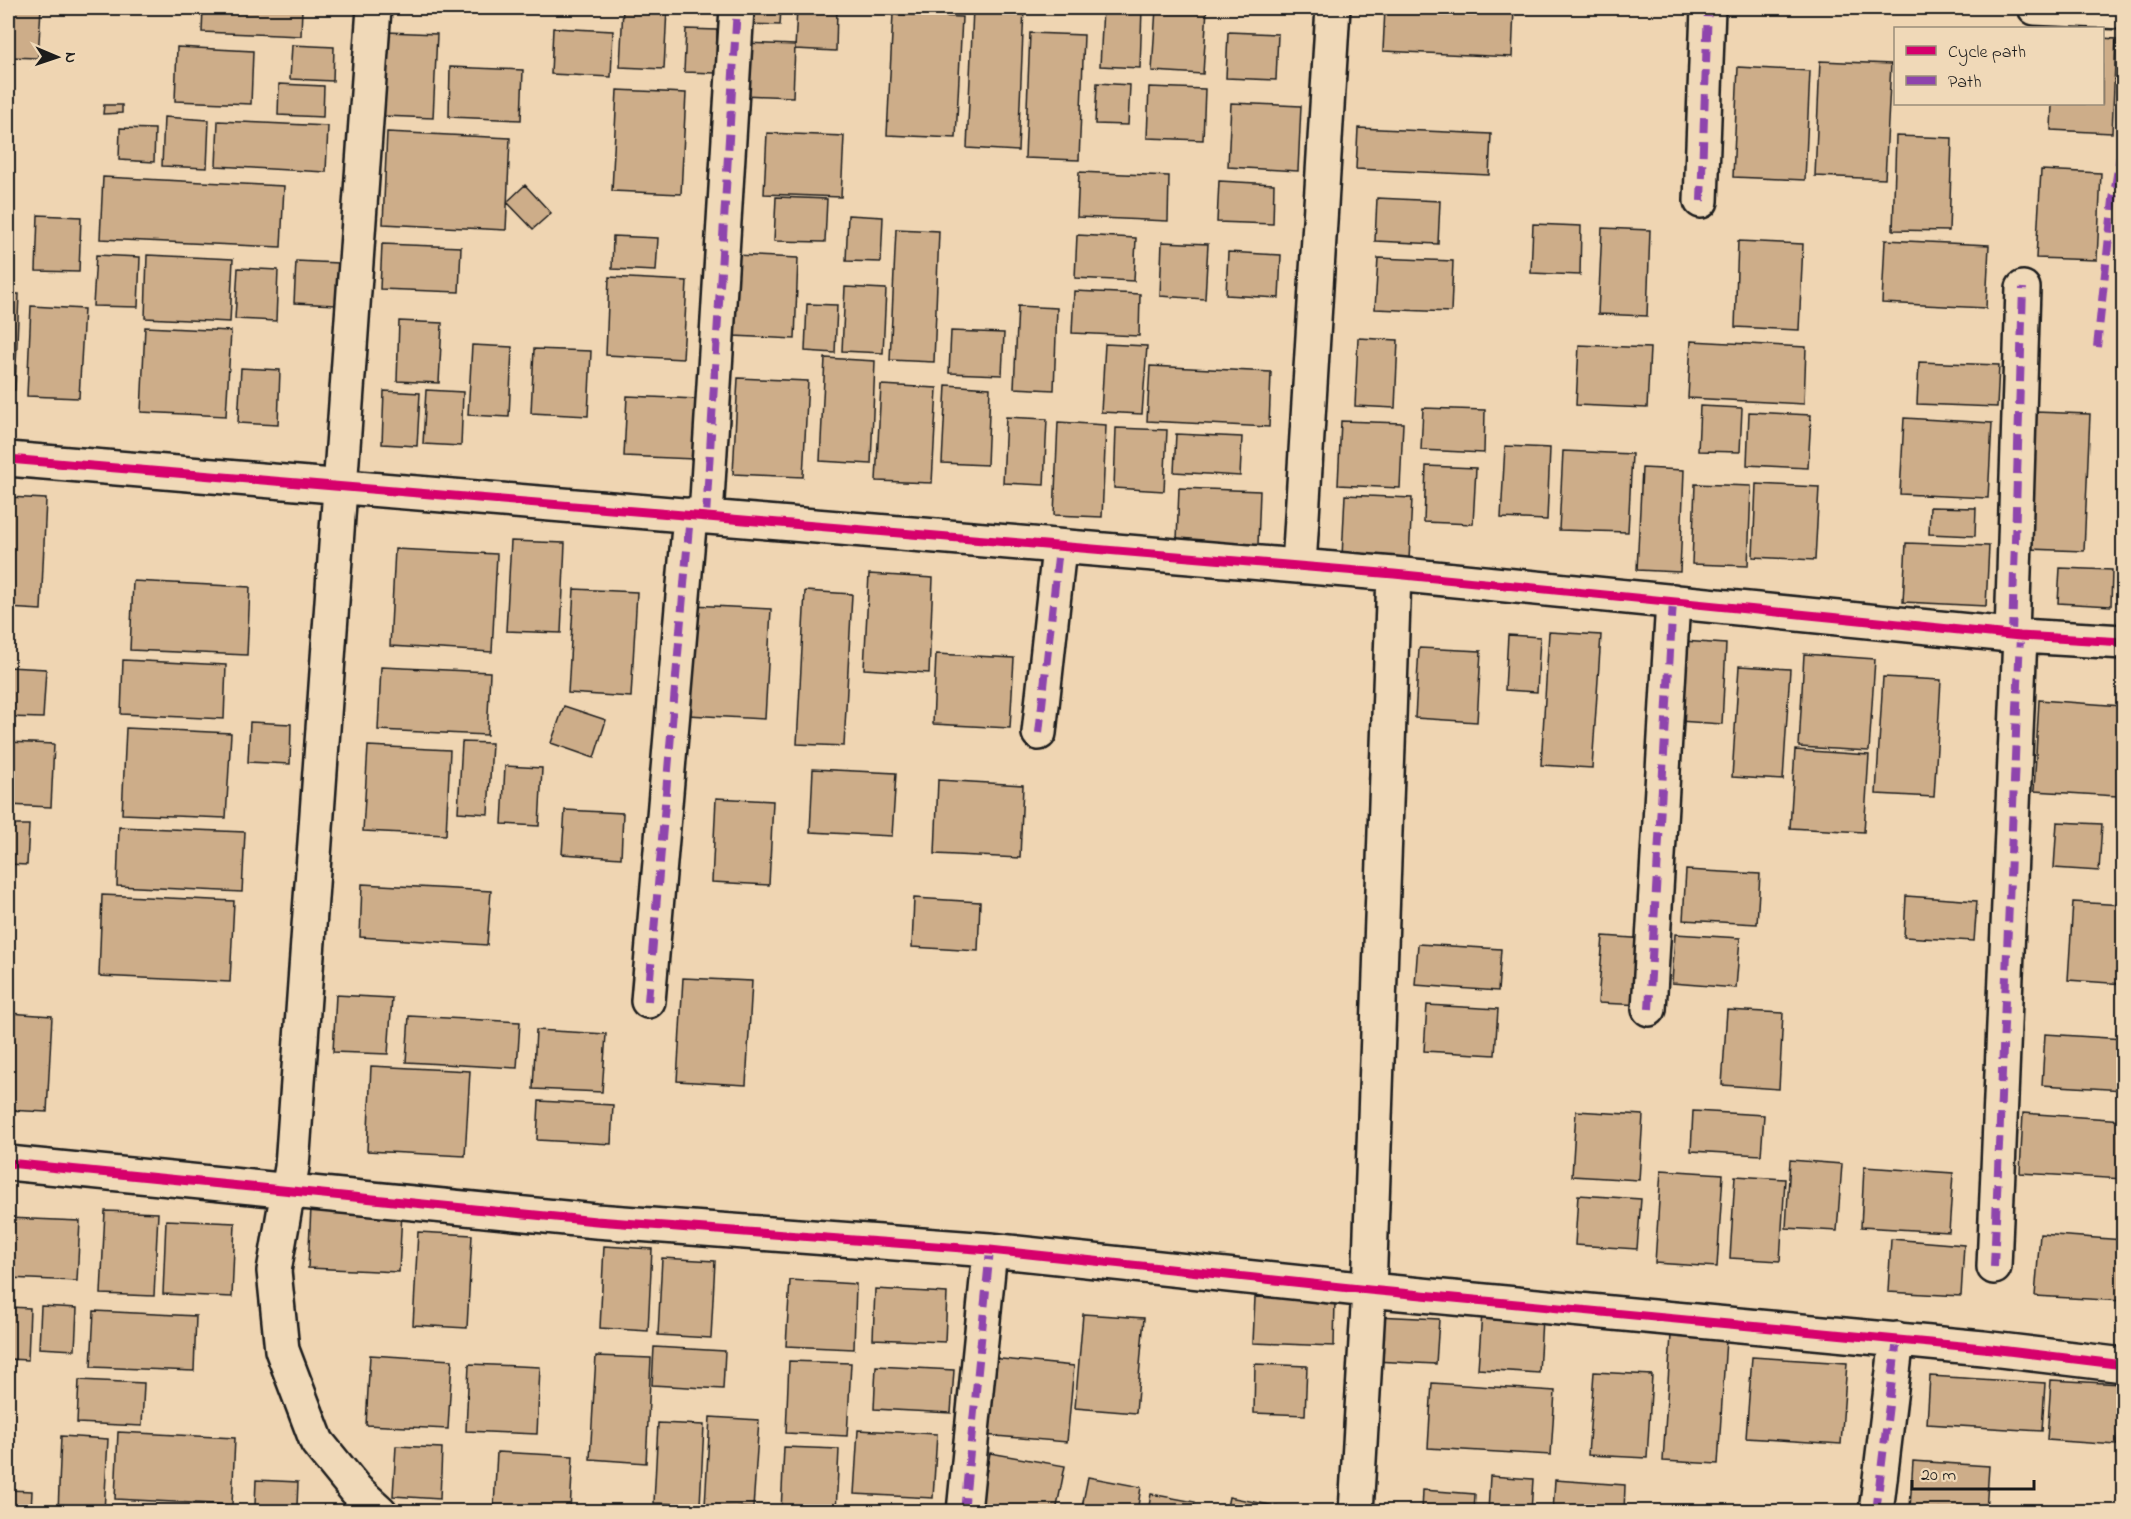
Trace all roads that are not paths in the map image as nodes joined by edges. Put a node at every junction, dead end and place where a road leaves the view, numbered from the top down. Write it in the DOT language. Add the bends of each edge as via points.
graph roads {
  1 [pos="374,8"];
  2 [pos="737,8"];
  3 [pos="1333,8"];
  4 [pos="1708,8"];
  5 [pos="2035,8"];
  6 [pos="2124,12"];
  7 [pos="1701,201"];
  8 [pos="2023,288"];
  9 [pos="8,459"];
  10 [pos="341,486"];
  11 [pos="698,516"];
  12 [pos="1059,548"];
  13 [pos="1299,566"];
  14 [pos="1394,574"];
  15 [pos="1673,601"];
  16 [pos="2016,635"];
  17 [pos="2124,642"];
  18 [pos="1039,734"];
  19 [pos="648,1001"];
  20 [pos="1648,1009"];
  21 [pos="8,1163"];
  22 [pos="288,1190"];
  23 [pos="990,1250"];
  24 [pos="1994,1267"];
  25 [pos="1368,1290"];
  26 [pos="1897,1339"];
  27 [pos="2124,1365"];
  28 [pos="380,1512"];
  29 [pos="964,1512"];
  30 [pos="1356,1512"];
  31 [pos="1876,1512"];
  1 -- 10 [label="street"];
  2 -- 11 [label="street"];
  3 -- 13 [label="street"];
  4 -- 7 [label="street"];
  5 -- 6 [label="street"];
  8 -- 16 [label="street"];
  9 -- 10 [label="street"];
  10 -- 11 [label="street"];
  10 -- 22 [label="street"];
  11 -- 12 [label="street"];
  11 -- 19 [label="street"];
  12 -- 13 [label="street"];
  12 -- 18 [label="street"];
  13 -- 14 [label="street"];
  14 -- 15 [label="street"];
  14 -- 25 [label="street"];
  15 -- 16 [label="street"];
  15 -- 20 [label="street"];
  16 -- 17 [label="street"];
  16 -- 24 [label="street"];
  21 -- 22 [label="street"];
  22 -- 23 [label="street" via="597,1221"];
  22 -- 28 [label="street" via="274,1270 282,1350 316,1442"];
  23 -- 25 [label="street"];
  23 -- 29 [label="street"];
  25 -- 26 [label="street"];
  25 -- 30 [label="street"];
  26 -- 27 [label="street"];
  26 -- 31 [label="street"];
}
